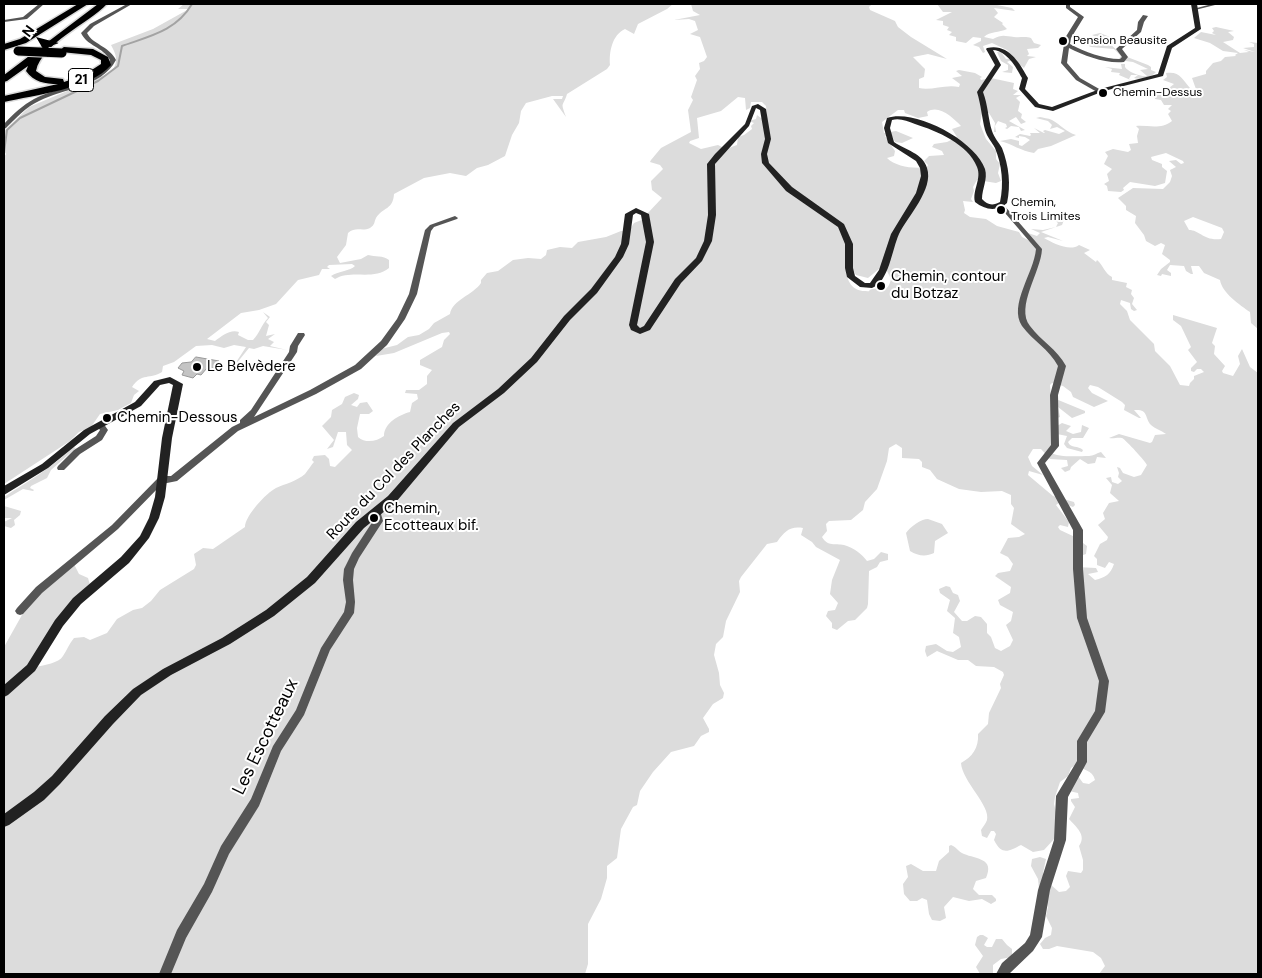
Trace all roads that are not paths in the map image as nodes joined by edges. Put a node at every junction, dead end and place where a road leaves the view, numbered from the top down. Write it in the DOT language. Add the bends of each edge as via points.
graph roads {
  1 [pos="42,4"];
  2 [pos="130,4"];
  3 [pos="1068,4"];
  4 [pos="1217,4"];
  5 [pos="95,5"];
  6 [pos="1195,6"];
  7 [pos="1146,16"];
  8 [pos="4,21"];
  9 [pos="50,45"];
  10 [pos="1067,45"];
  11 [pos="4,48"];
  12 [pos="63,51"];
  13 [pos="4,74"];
  14 [pos="4,79"];
  15 [pos="1099,91"];
  16 [pos="4,99"];
  17 [pos="4,127"];
  18 [pos="1000,205"];
  19 [pos="455,218"];
  20 [pos="301,336"];
  21 [pos="100,425"];
  22 [pos="235,429"];
  23 [pos="61,468"];
  24 [pos="163,479"];
  25 [pos="4,491"];
  26 [pos="374,513"];
  27 [pos="20,612"];
  28 [pos="4,692"];
  29 [pos="4,821"];
  30 [pos="165,974"];
  31 [pos="1002,974"];
  1 -- 8 [label="street" via="25,18"];
  2 -- 17 [label="street" via="92,25 84,33 87,39 111,54 113,60 109,68 93,79 36,100"];
  3 -- 10 [label="street" via="1081,17"];
  4 -- 6 [label="street"];
  5 -- 9 [label="highway"];
  5 -- 11 [label="highway"];
  5 -- 13 [label="highway"];
  6 -- 15 [label="street" via="1198,29 1170,47 1161,75"];
  7 -- 10 [label="street" via="1140,22 1139,31 1120,48 1125,57 1122,61 1085,54"];
  9 -- 12 [label="highway" via="31,66 32,74 38,78 54,81 74,79 92,73 100,65 94,56"];
  9 -- 14 [label="highway"];
  10 -- 15 [label="street" via="1064,60 1067,68 1078,80"];
  11 -- 12 [label="highway, bridge"];
  12 -- 16 [label="highway, 21" via="97,53 106,59 106,65 84,79"];
  15 -- 18 [label="street" via="1053,109 1039,107 1024,93 1025,78 1007,55 996,47 989,48 998,65 980,92 989,132 1004,164 1006,191"];
  18 -- 26 [label="street, Route du Col des Planches" via="990,207 978,200 982,170 952,135 902,117 891,118 887,128 892,143 920,162 924,180 894,235 880,278 872,286 863,285 849,273 849,244 841,226 789,189 766,163 764,154 768,136 763,109 754,107 749,123 715,156 711,164 711,225 705,249 678,281 647,328 640,331 633,325 650,242 644,214 636,210 629,214 625,244 619,257 534,360 501,391 456,425 392,499"];
  18 -- 31 [label="street" via="1039,249 1039,259 1020,314 1026,326 1055,354 1062,366 1054,395 1055,444 1041,462 1078,530 1082,618 1104,681 1100,712 1082,741 1082,762 1062,796 1060,840 1044,890 1038,930 1033,943"];
  19 -- 22 [label="street" via="428,230 413,294 384,343 360,366"];
  20 -- 22 [label="street" via="254,412"];
  21 -- 23 [label="street" via="104,430 99,438"];
  21 -- 24 [label="street" via="138,404 159,382 176,382 178,391"];
  21 -- 25 [label="street" via="45,466"];
  22 -- 24 [label="street" via="174,479"];
  24 -- 27 [label="street" via="114,527 39,590"];
  24 -- 28 [label="street" via="156,511 140,544 77,601 32,668"];
  26 -- 29 [label="street, Route du Col des Planches" via="288,600 137,692 47,788"];
  26 -- 30 [label="street, Les Escotteaux" via="378,521 349,570 350,610 326,648 300,712 276,749 255,802 225,850 208,888 181,934"];
}
